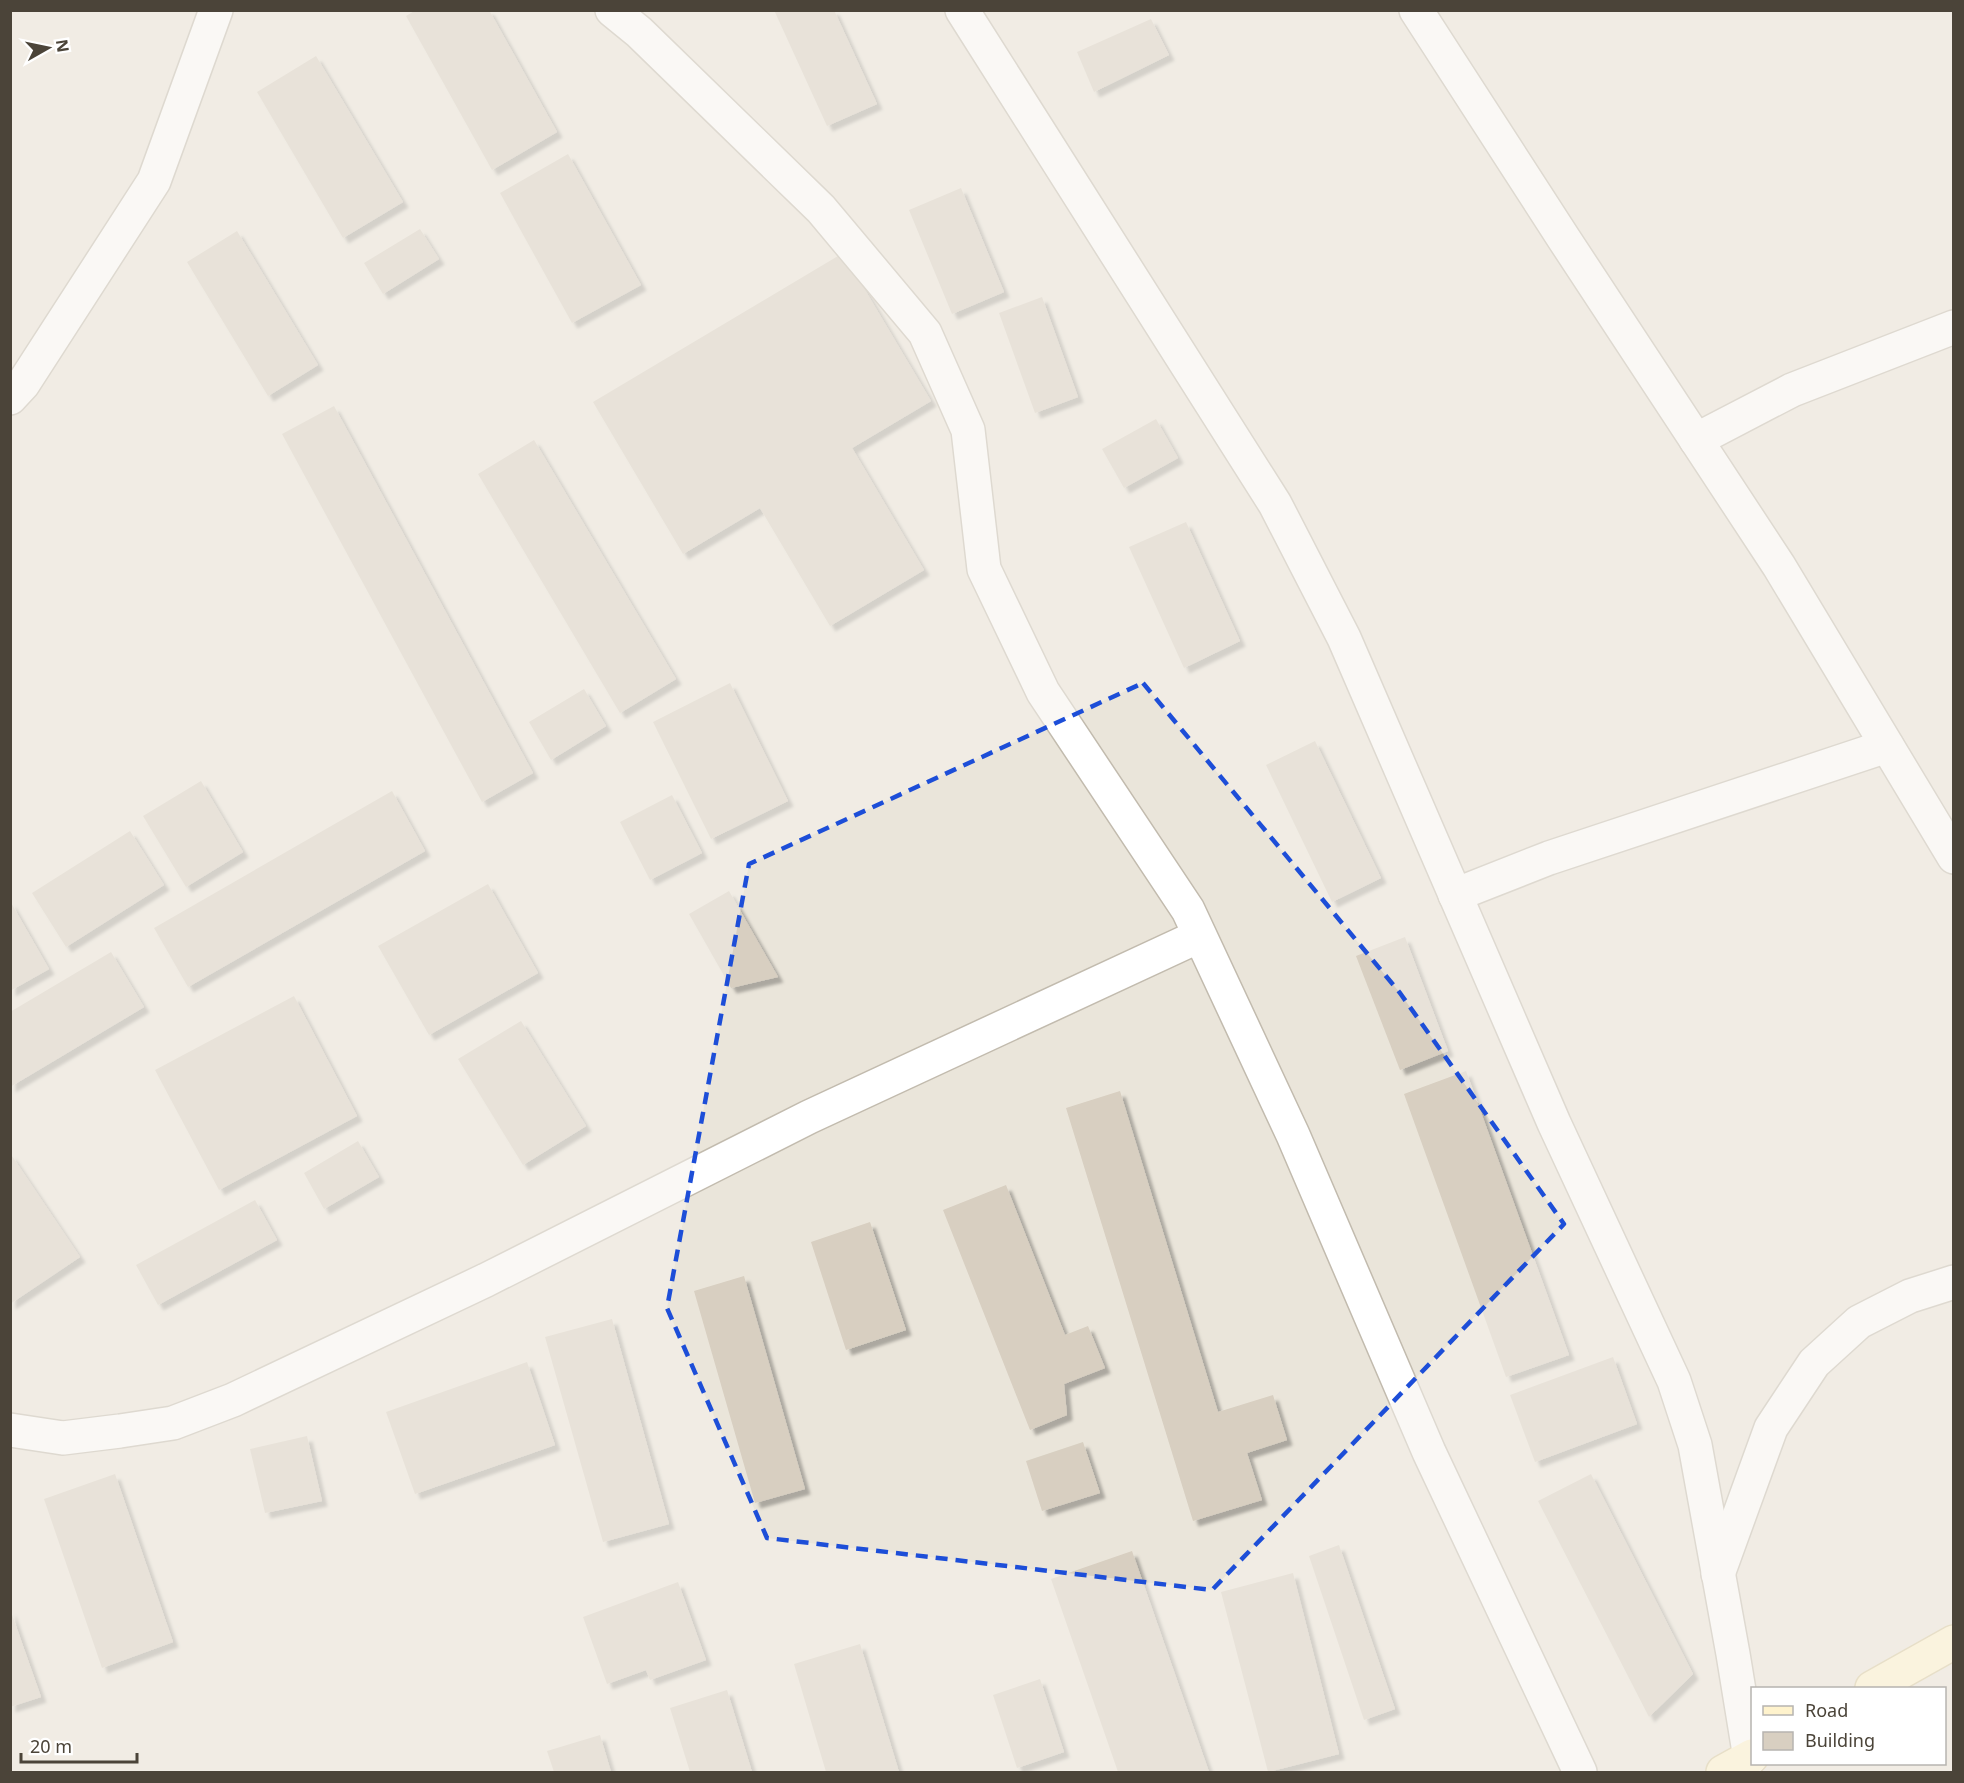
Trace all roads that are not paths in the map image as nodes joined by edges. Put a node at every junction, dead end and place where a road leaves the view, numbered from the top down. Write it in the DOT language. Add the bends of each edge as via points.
graph roads {
  1 [pos="216,10"];
  2 [pos="612,10"];
  3 [pos="962,10"];
  4 [pos="1416,10"];
  5 [pos="1953,327"];
  6 [pos="10,398"];
  7 [pos="1696,440"];
  8 [pos="1887,746"];
  9 [pos="1953,857"];
  10 [pos="1455,895"];
  11 [pos="1199,936"];
  12 [pos="1953,1282"];
  13 [pos="10,1430"];
  14 [pos="1718,1575"];
  15 [pos="1953,1642"];
  16 [pos="1875,1687"];
  17 [pos="1742,1762"];
  18 [pos="1580,1773"];
  1 -- 6 [label="street" via="154,181 23,384"];
  2 -- 11 [label="street" via="820,209 925,333 968,430 984,569 1043,692 1188,910"];
  3 -- 10 [label="street" via="1275,504 1344,638"];
  4 -- 7 [label="street"];
  5 -- 7 [label="street" via="1792,390"];
  7 -- 8 [label="street" via="1779,566"];
  8 -- 9 [label="street"];
  8 -- 10 [label="street" via="1560,855"];
  10 -- 14 [label="street" via="1554,1123 1674,1381 1695,1445"];
  11 -- 13 [label="street" via="808,1117 486,1280 233,1400 173,1424 63,1438"];
  11 -- 18 [label="street" via="1293,1135 1429,1452"];
  12 -- 14 [label="street" via="1910,1296 1859,1322 1815,1363 1771,1428"];
  14 -- 17 [label="street"];
  15 -- 16 [label="main road"];
}
